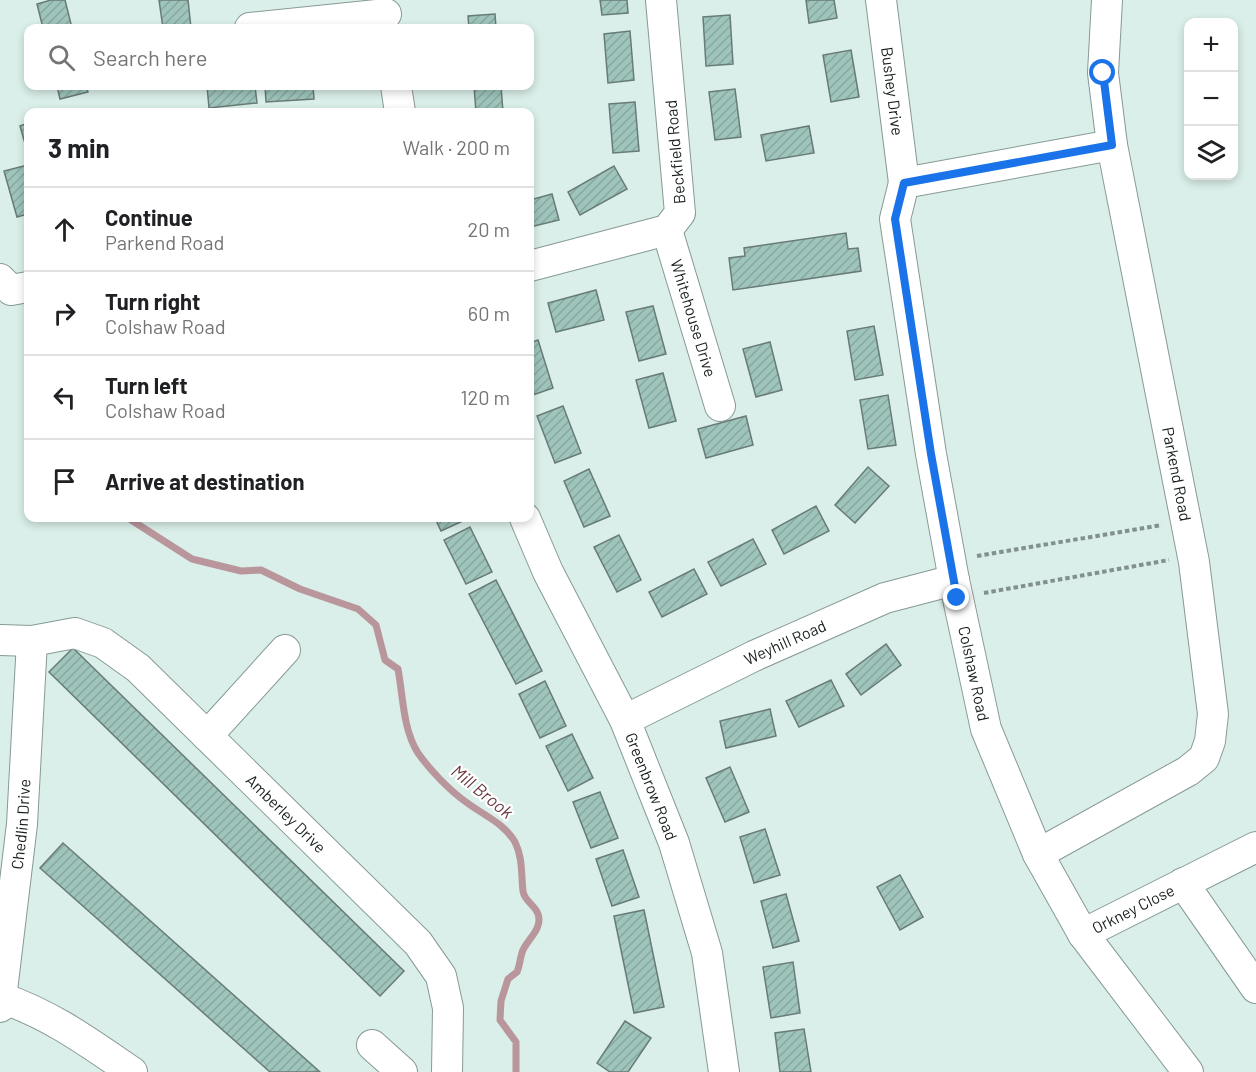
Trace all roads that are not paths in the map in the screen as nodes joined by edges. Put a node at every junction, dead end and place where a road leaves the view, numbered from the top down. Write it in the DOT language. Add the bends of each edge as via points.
graph roads {
  1 [pos="661,0"];
  2 [pos="881,0"];
  3 [pos="1107,0"];
  4 [pos="386,14"];
  5 [pos="289,24"];
  6 [pos="397,90"];
  7 [pos="399,108"];
  8 [pos="1112,145"];
  9 [pos="904,183"];
  10 [pos="667,230"];
  11 [pos="534,265"];
  12 [pos="0,279"];
  13 [pos="24,288"];
  14 [pos="720,406"];
  15 [pos="527,522"];
  16 [pos="954,580"];
  17 [pos="0,640"];
  18 [pos="32,641"];
  19 [pos="285,650"];
  20 [pos="625,720"];
  21 [pos="207,736"];
  22 [pos="10,846"];
  23 [pos="1256,847"];
  24 [pos="1038,854"];
  25 [pos="1183,883"];
  26 [pos="1083,934"];
  27 [pos="1256,988"];
  28 [pos="1,1002"];
  29 [pos="372,1045"];
  30 [pos="132,1072"];
  31 [pos="402,1072"];
  32 [pos="447,1072"];
  33 [pos="724,1072"];
  34 [pos="1188,1072"];
  1 -- 10 [label="street, Beckfield Road" via="680,213"];
  2 -- 9 [label="street, Bushey Drive"];
  3 -- 8 [label="street, Parkend Road" via="1103,73"];
  4 -- 5 [label="street"];
  6 -- 7 [label="street"];
  8 -- 9 [label="street"];
  8 -- 24 [label="street, Parkend Road" via="1193,556 1213,714 1204,758 1188,771"];
  9 -- 16 [label="street, Colshaw Road" via="895,219"];
  10 -- 11 [label="street"];
  10 -- 14 [label="street, Whitehouse Drive"];
  12 -- 13 [label="street" via="11,290"];
  15 -- 20 [label="street, Greenbrow Road" via="548,572"];
  16 -- 20 [label="street, Weyhill Road" via="885,598 754,656"];
  16 -- 24 [label="street, Colshaw Road" via="986,729"];
  17 -- 18 [label="street, Amberley Drive"];
  18 -- 21 [label="street, Amberley Drive" via="75,633 103,643 138,668"];
  18 -- 22 [label="street, Chedlin Drive"];
  19 -- 21 [label="street"];
  20 -- 33 [label="street, Greenbrow Road" via="674,843 707,953"];
  21 -- 32 [label="street, Amberley Drive" via="418,943 441,976 448,1008"];
  22 -- 28 [label="street, Chedlin Drive"];
  23 -- 25 [label="street, Orkney Close"];
  24 -- 26 [label="street, Colshaw Road"];
  25 -- 26 [label="street, Orkney Close"];
  25 -- 27 [label="street, Orkney Close"];
  26 -- 34 [label="street, Colshaw Road"];
  28 -- 30 [label="street" via="37,1011 60,1023"];
  29 -- 31 [label="street"];
}
